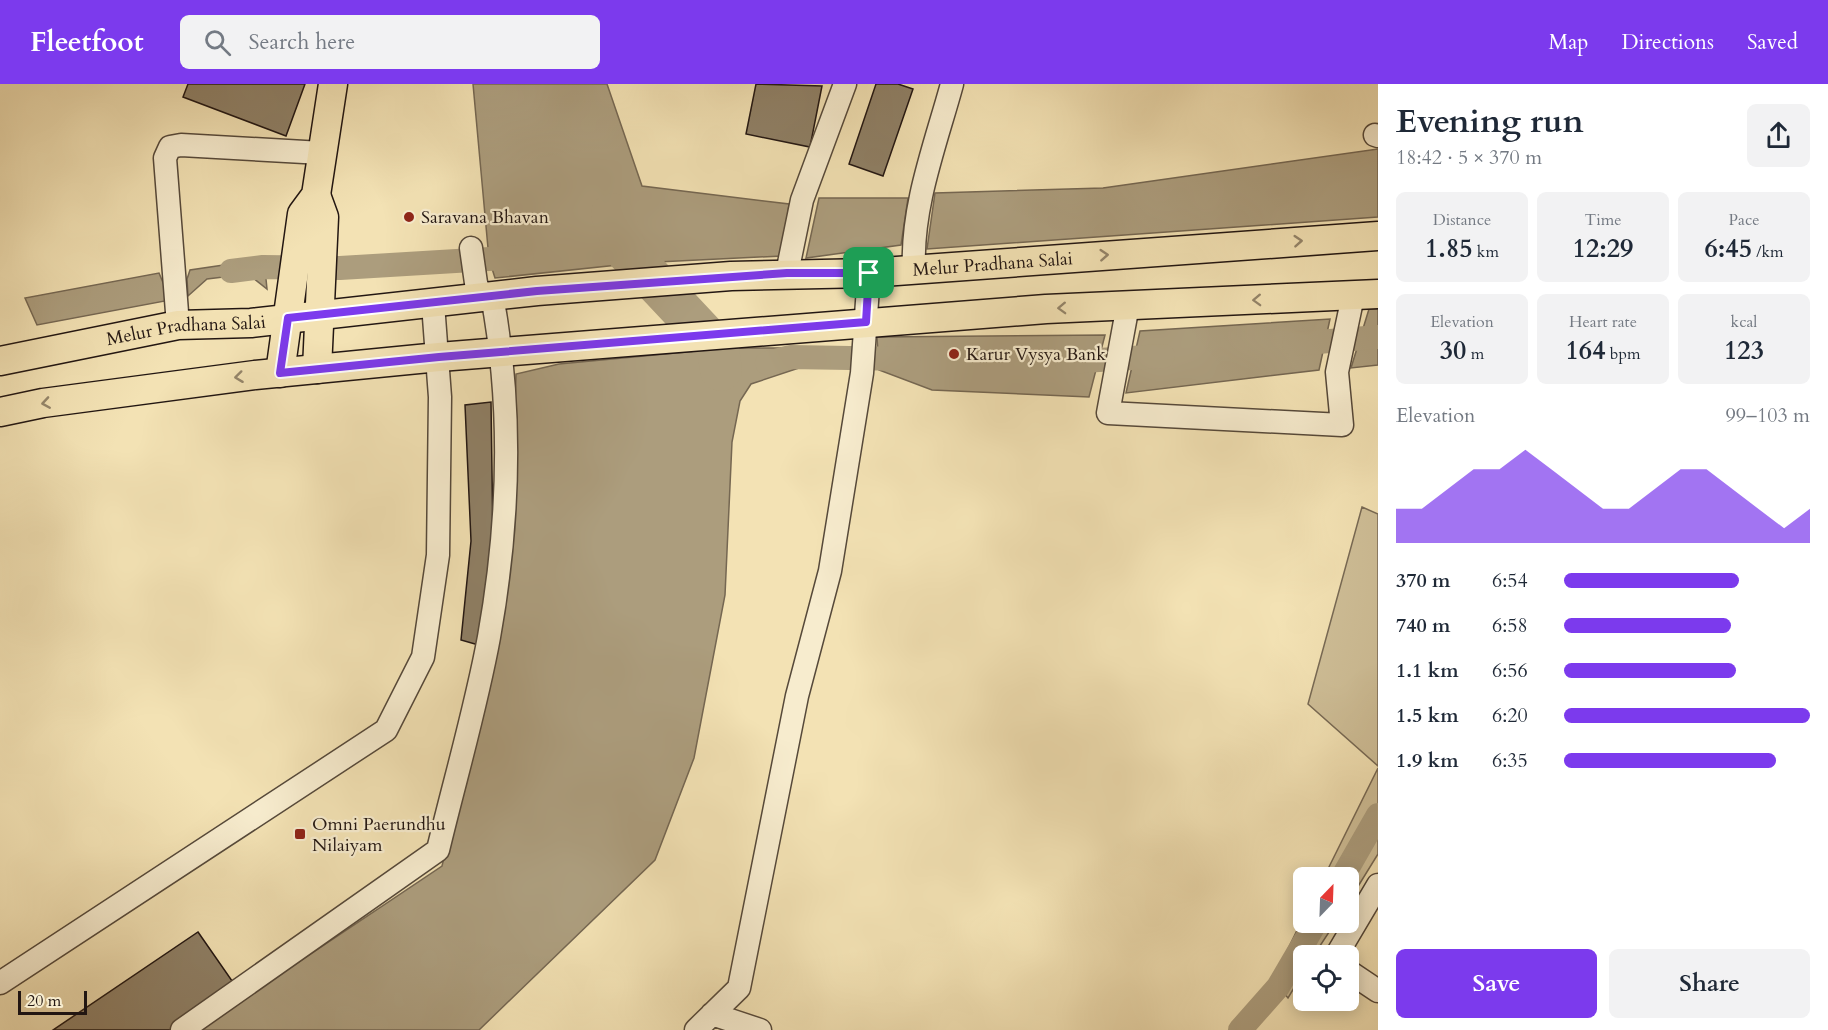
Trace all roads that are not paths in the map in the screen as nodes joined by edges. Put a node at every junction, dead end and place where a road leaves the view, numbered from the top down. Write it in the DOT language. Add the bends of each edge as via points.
graph roads {
  1 [pos="333,84"];
  2 [pos="845,84"];
  3 [pos="952,84"];
  4 [pos="322,153"];
  5 [pos="1378,236"];
  6 [pos="471,248"];
  7 [pos="914,259"];
  8 [pos="309,261"];
  9 [pos="789,267"];
  10 [pos="869,273"];
  11 [pos="483,293"];
  12 [pos="1360,302"];
  13 [pos="433,304"];
  14 [pos="1128,305"];
  15 [pos="178,313"];
  16 [pos="320,316"];
  17 [pos="288,318"];
  18 [pos="865,329"];
  19 [pos="502,351"];
  20 [pos="439,357"];
  21 [pos="0,361"];
  22 [pos="317,369"];
  23 [pos="280,373"];
  24 [pos="0,412"];
  25 [pos="1378,885"];
  26 [pos="1343,945"];
  27 [pos="1359,978"];
  28 [pos="0,983"];
  29 [pos="1378,991"];
  30 [pos="712,1014"];
  31 [pos="183,1030"];
  32 [pos="696,1030"];
  33 [pos="760,1030"];
  1 -- 4 [label="main road"];
  2 -- 9 [label="street" via="802,200"];
  3 -- 7 [label="street" via="924,186"];
  4 -- 8 [label="main road" via="316,195 302,214"];
  4 -- 15 [label="street" via="170,147 165,158"];
  7 -- 5 [label="main road, Melur Pradhana Salai, one-way"];
  6 -- 11 [label="street"];
  7 -- 10 [label="main road, Melur Pradhana Salai"];
  8 -- 16 [label="main road"];
  8 -- 17 [label="main road"];
  9 -- 10 [label="main road, Melur Pradhana Salai"];
  9 -- 11 [label="main road, Melur Pradhana Salai" via="731,276"];
  10 -- 18 [label="street"];
  11 -- 13 [label="main road, Melur Pradhana Salai"];
  11 -- 19 [label="street"];
  12 -- 14 [label="main road, one-way"];
  12 -- 14 [label="street" via="1337,372 1342,425 1107,413"];
  13 -- 16 [label="main road, Melur Pradhana Salai"];
  13 -- 20 [label="street"];
  14 -- 18 [label="main road, one-way"];
  15 -- 17 [label="main road, Melur Pradhana Salai" via="251,323"];
  15 -- 21 [label="main road, Melur Pradhana Salai"];
  16 -- 17 [label="main road, Melur Pradhana Salai"];
  16 -- 22 [label="main road"];
  17 -- 23 [label="main road"];
  18 -- 19 [label="main road" via="755,331"];
  18 -- 30 [label="street" via="862,373 830,570 797,696 738,988"];
  19 -- 20 [label="main road"];
  19 -- 31 [label="street" via="507,490 489,637 438,850"];
  20 -- 22 [label="main road"];
  20 -- 28 [label="street" via="438,555 423,657 386,730"];
  22 -- 23 [label="main road"];
  23 -- 24 [label="main road, one-way"];
  25 -- 26 [label="street"];
  27 -- 29 [label="street"];
  30 -- 32 [label="street"];
  30 -- 33 [label="street"];
}
